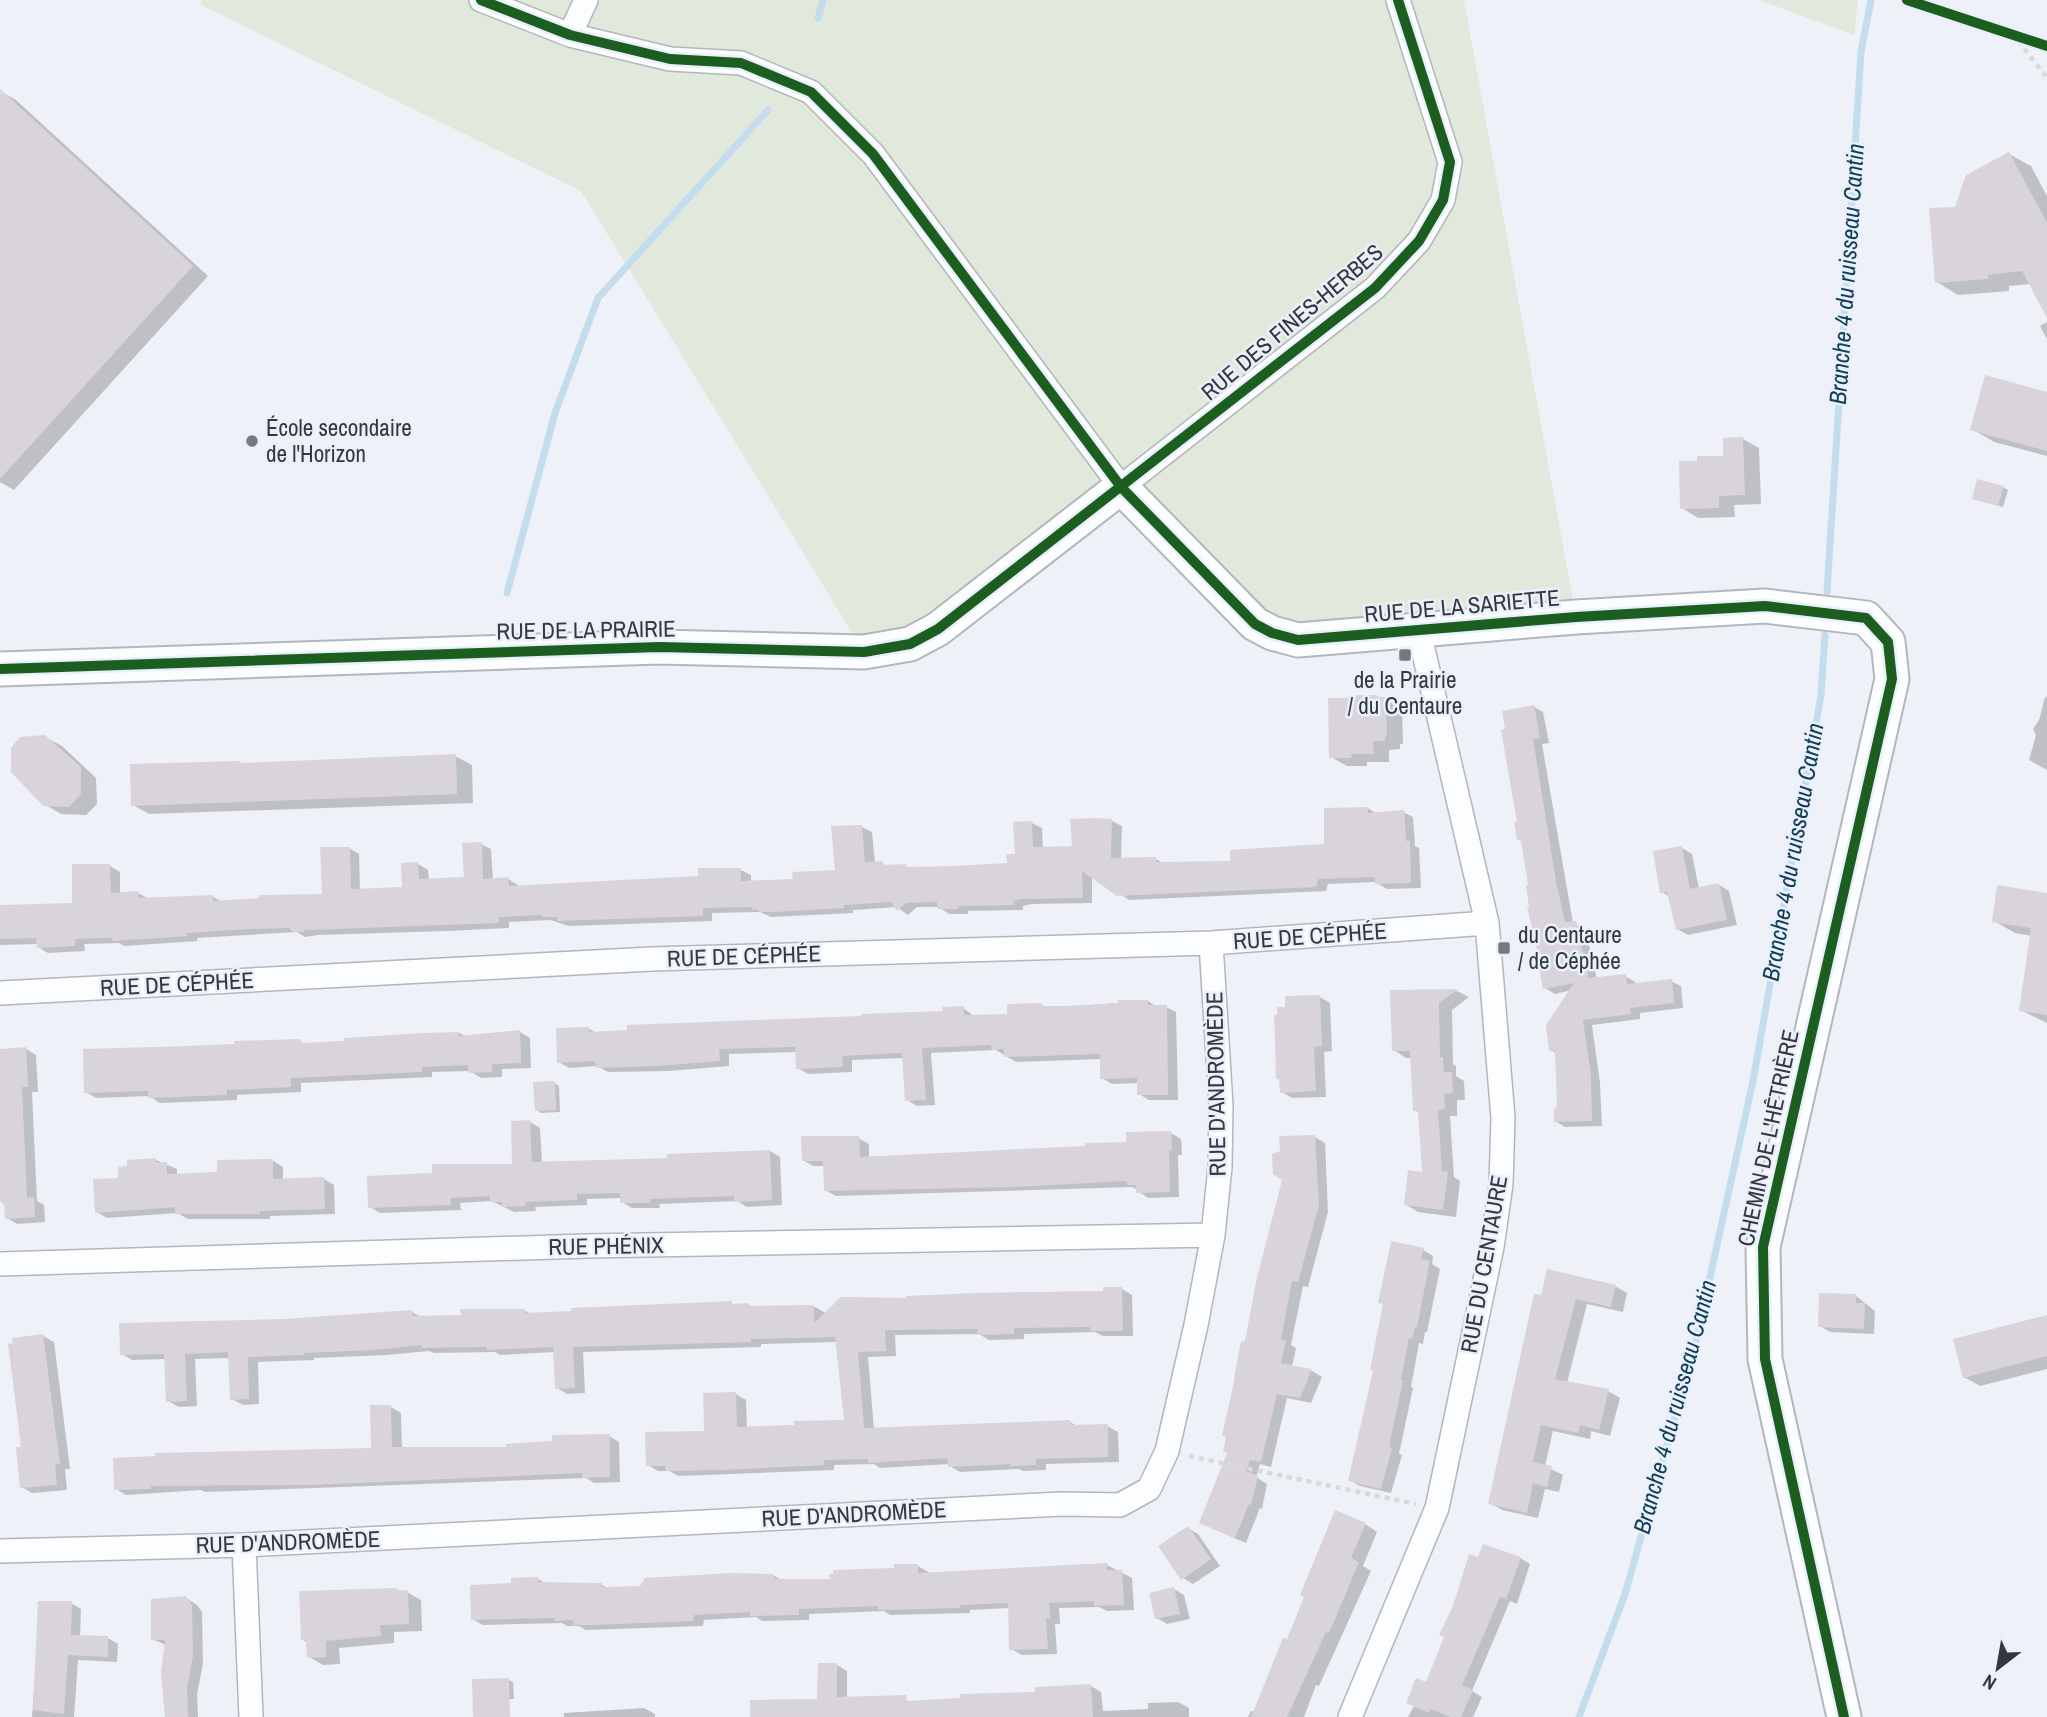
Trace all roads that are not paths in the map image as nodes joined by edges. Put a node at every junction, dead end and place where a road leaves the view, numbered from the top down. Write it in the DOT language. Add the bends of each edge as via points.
graph roads {
  1 [pos="481,0"];
  2 [pos="586,0"];
  3 [pos="1398,0"];
  4 [pos="570,35"];
  5 [pos="1121,487"];
  6 [pos="1866,618"];
  7 [pos="1419,632"];
  8 [pos="0,669"];
  9 [pos="1487,923"];
  10 [pos="1211,943"];
  11 [pos="0,993"];
  12 [pos="1213,1236"];
  13 [pos="0,1264"];
  14 [pos="244,1545"];
  15 [pos="0,1551"];
  16 [pos="251,1717"];
  17 [pos="1350,1717"];
  18 [pos="1844,1717"];
  1 -- 4 [label="street"];
  2 -- 4 [label="street"];
  3 -- 5 [label="street, RUE DES FINES-HERBES" via="1450,162 1443,200 1419,241 1374,288"];
  4 -- 5 [label="street" via="670,59 741,63 811,92 873,154"];
  5 -- 7 [label="street, RUE DE LA SARIETTE" via="1255,624 1272,633 1298,640"];
  5 -- 8 [label="street, RUE DE LA PRAIRIE" via="937,629 910,644 864,652 659,647"];
  6 -- 7 [label="street, RUE DE LA SARIETTE" via="1765,606"];
  6 -- 18 [label="street, CHEMIN DE L'HÊTRIÈRE" via="1888,642 1892,679 1763,1248 1765,1359"];
  7 -- 9 [label="street, RUE DU CENTAURE"];
  9 -- 10 [label="street, RUE DE CÉPHÉE"];
  9 -- 17 [label="street, RUE DU CENTAURE" via="1503,1118 1501,1184 1492,1247 1437,1508"];
  10 -- 11 [label="street, RUE DE CÉPHÉE" via="652,959"];
  10 -- 12 [label="street, RUE D'ANDROMÈDE" via="1221,1106"];
  12 -- 13 [label="street, RUE PHÉNIX" via="587,1246"];
  12 -- 14 [label="street, RUE D'ANDROMÈDE" via="1167,1451 1149,1489 1120,1505 1062,1504"];
  14 -- 15 [label="street, RUE D'ANDROMÈDE"];
  14 -- 16 [label="street"];
}
